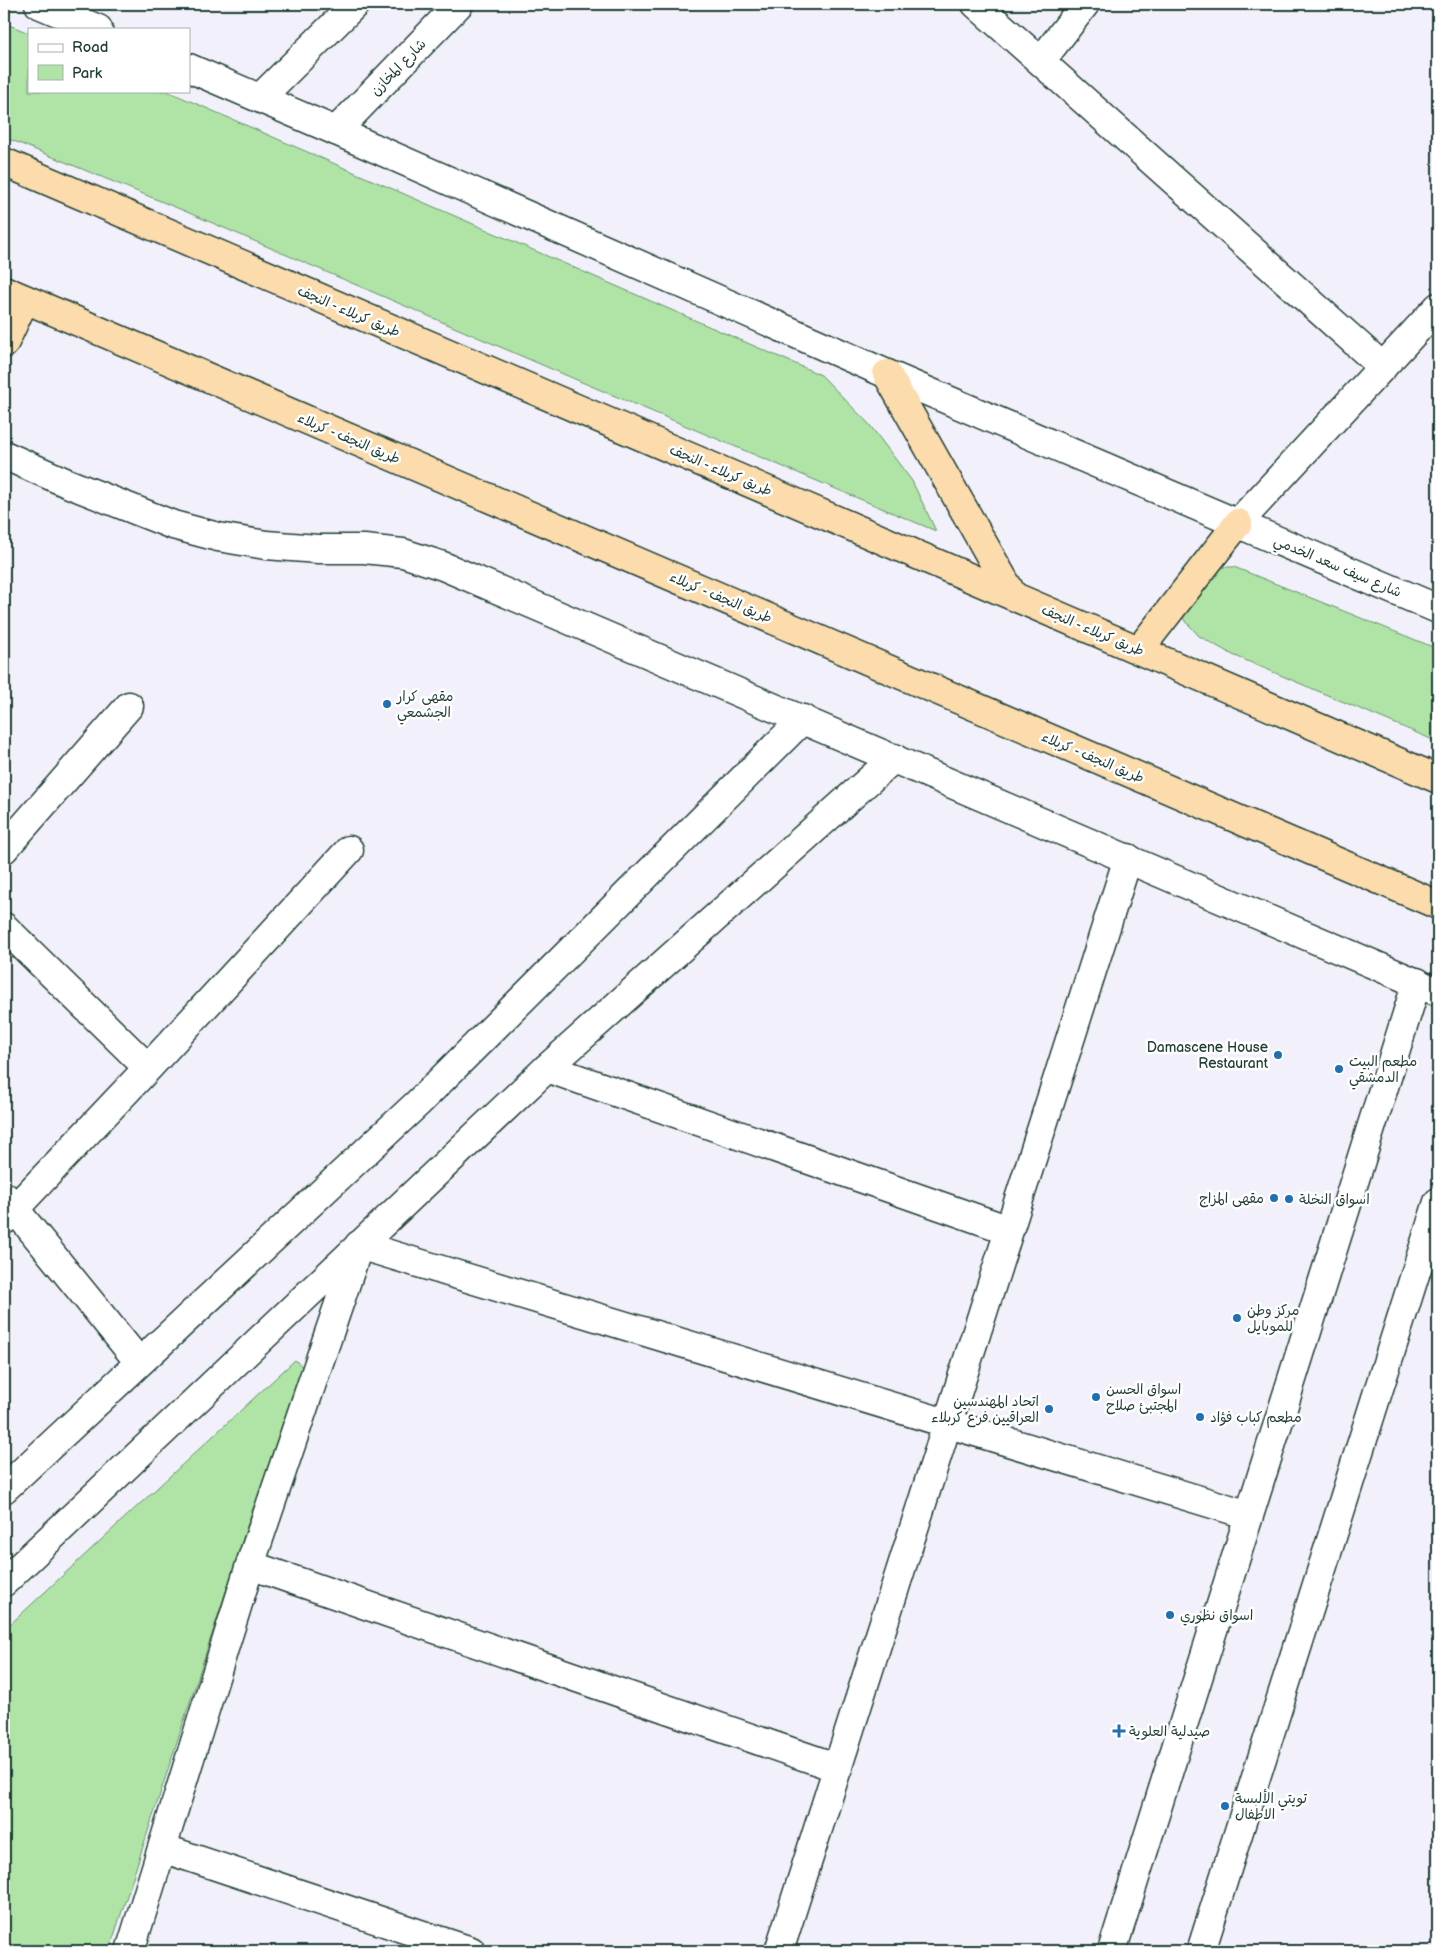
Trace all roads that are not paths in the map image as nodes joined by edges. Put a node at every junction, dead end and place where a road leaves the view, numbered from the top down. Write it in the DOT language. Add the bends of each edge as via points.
graph roads {
  1 [pos="40,4"];
  2 [pos="355,4"];
  3 [pos="460,4"];
  4 [pos="976,4"];
  5 [pos="1085,4"];
  6 [pos="96,28"];
  7 [pos="1041,61"];
  8 [pos="190,68"];
  9 [pos="260,98"];
  10 [pos="336,131"];
  11 [pos="4,162"];
  12 [pos="14,294"];
  13 [pos="1438,308"];
  14 [pos="4,344"];
  15 [pos="1383,367"];
  16 [pos="887,374"];
  17 [pos="4,455"];
  18 [pos="1238,523"];
  19 [pos="1013,596"];
  20 [pos="1438,609"];
  21 [pos="1139,650"];
  22 [pos="129,706"];
  23 [pos="803,719"];
  24 [pos="894,758"];
  25 [pos="1438,779"];
  26 [pos="4,850"];
  27 [pos="349,850"];
  28 [pos="1128,858"];
  29 [pos="1438,905"];
  30 [pos="4,927"];
  31 [pos="1428,987"];
  32 [pos="148,1068"];
  33 [pos="547,1068"];
  34 [pos="1438,1202"];
  35 [pos="8,1208"];
  36 [pos="1009,1230"];
  37 [pos="359,1245"];
  38 [pos="139,1362"];
  39 [pos="947,1423"];
  40 [pos="4,1489"];
  41 [pos="1249,1515"];
  42 [pos="250,1565"];
  43 [pos="4,1582"];
  44 [pos="838,1768"];
  45 [pos="162,1848"];
  46 [pos="130,1951"];
  47 [pos="471,1951"];
  48 [pos="779,1951"];
  49 [pos="1112,1951"];
  50 [pos="1201,1951"];
  1 -- 6 [label="street"];
  2 -- 9 [label="street"];
  3 -- 10 [label="street, شارع المخازن"];
  4 -- 7 [label="street"];
  5 -- 7 [label="street"];
  7 -- 15 [label="street"];
  8 -- 9 [label="street, شارع سيف سعد الخدمي"];
  9 -- 10 [label="street, شارع سيف سعد الخدمي"];
  10 -- 16 [label="street, شارع سيف سعد الخدمي"];
  11 -- 19 [label="highway, طريق كربلاء - النجف"];
  12 -- 14 [label="highway"];
  12 -- 29 [label="highway, طريق النجف - كربلاء"];
  13 -- 15 [label="street"];
  15 -- 18 [label="street"];
  16 -- 18 [label="street, شارع سيف سعد الخدمي"];
  16 -- 19 [label="highway"];
  17 -- 23 [label="street" via="156,518 218,537 266,545 403,553 443,566"];
  18 -- 20 [label="street, شارع سيف سعد الخدمي"];
  18 -- 21 [label="highway"];
  19 -- 21 [label="highway, طريق كربلاء - النجف"];
  21 -- 25 [label="highway, طريق كربلاء - النجف"];
  22 -- 26 [label="street"];
  23 -- 24 [label="street"];
  23 -- 38 [label="street" via="418,1103"];
  24 -- 28 [label="street"];
  24 -- 33 [label="street"];
  27 -- 32 [label="street"];
  28 -- 31 [label="street"];
  28 -- 36 [label="street"];
  30 -- 32 [label="street"];
  31 -- 41 [label="street"];
  32 -- 35 [label="street"];
  33 -- 36 [label="street"];
  33 -- 37 [label="street"];
  34 -- 50 [label="street"];
  35 -- 38 [label="street"];
  36 -- 39 [label="street"];
  37 -- 39 [label="street"];
  37 -- 42 [label="street"];
  37 -- 43 [label="street"];
  38 -- 40 [label="street"];
  39 -- 41 [label="street"];
  39 -- 44 [label="street"];
  41 -- 49 [label="street"];
  42 -- 44 [label="street"];
  42 -- 45 [label="street"];
  44 -- 48 [label="street"];
  45 -- 46 [label="street"];
  45 -- 47 [label="street"];
}
